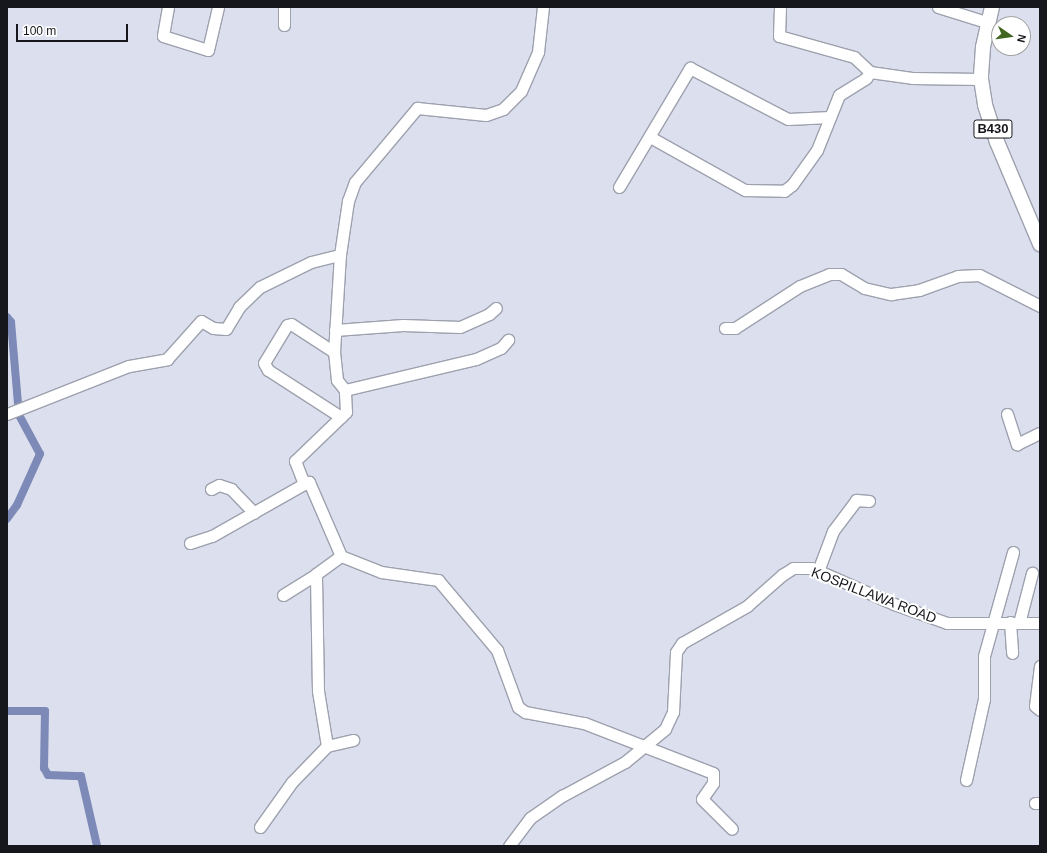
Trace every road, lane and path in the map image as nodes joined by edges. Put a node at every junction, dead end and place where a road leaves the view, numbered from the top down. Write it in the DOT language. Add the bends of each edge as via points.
graph roads {
  1 [pos="168,7"];
  2 [pos="218,7"];
  3 [pos="284,7"];
  4 [pos="543,7"];
  5 [pos="780,7"];
  6 [pos="938,7"];
  7 [pos="992,7"];
  8 [pos="989,23"];
  9 [pos="284,24"];
  10 [pos="870,72"];
  11 [pos="981,79"];
  12 [pos="830,117"];
  13 [pos="650,137"];
  14 [pos="619,187"];
  15 [pos="1040,244"];
  16 [pos="340,255"];
  17 [pos="1040,306"];
  18 [pos="496,308"];
  19 [pos="725,328"];
  20 [pos="335,330"];
  21 [pos="508,340"];
  22 [pos="334,352"];
  23 [pos="345,390"];
  24 [pos="7,414"];
  25 [pos="1007,414"];
  26 [pos="341,417"];
  27 [pos="1040,433"];
  28 [pos="304,484"];
  29 [pos="211,489"];
  30 [pos="869,501"];
  31 [pos="254,513"];
  32 [pos="190,543"];
  33 [pos="1013,552"];
  34 [pos="341,556"];
  35 [pos="818,571"];
  36 [pos="1032,573"];
  37 [pos="316,574"];
  38 [pos="283,595"];
  39 [pos="992,622"];
  40 [pos="1014,623"];
  41 [pos="1040,623"];
  42 [pos="1012,653"];
  43 [pos="1040,666"];
  44 [pos="1040,710"];
  45 [pos="353,740"];
  46 [pos="327,746"];
  47 [pos="644,749"];
  48 [pos="966,780"];
  49 [pos="260,827"];
  50 [pos="732,829"];
  51 [pos="509,846"];
  1 -- 2 [label="street" via="163,36 208,50"];
  3 -- 9 [label="street"];
  4 -- 16 [label="street" via="538,52 520,91 503,110 486,115 417,108 355,182 348,201"];
  5 -- 10 [label="street" via="779,36 854,58"];
  6 -- 8 [label="street"];
  7 -- 8 [label="main road, B430"];
  8 -- 11 [label="main road, B430"];
  10 -- 11 [label="street" via="912,78"];
  10 -- 12 [label="street" via="866,78 839,95"];
  11 -- 15 [label="main road, B430" via="997,142"];
  12 -- 13 [label="street" via="788,119 690,68"];
  12 -- 13 [label="street" via="817,150 792,186 784,191 745,190"];
  13 -- 14 [label="street"];
  16 -- 20 [label="street"];
  16 -- 24 [label="street" via="311,262 260,287 239,307 226,329 213,328 201,321 167,359 129,366"];
  17 -- 19 [label="street" via="979,275 958,276 919,290 890,294 864,288 840,274 829,274 800,286 735,328"];
  18 -- 20 [label="street" via="489,314 460,326 403,325"];
  20 -- 22 [label="street"];
  21 -- 23 [label="street" via="501,348 476,359"];
  22 -- 23 [label="street" via="337,380"];
  22 -- 26 [label="street" via="291,324 287,325 264,363 268,370"];
  23 -- 26 [label="street" via="346,412"];
  25 -- 27 [label="street" via="1017,444"];
  26 -- 28 [label="street" via="295,461"];
  28 -- 31 [label="street"];
  28 -- 34 [label="street" via="309,482"];
  29 -- 31 [label="street" via="219,485 231,489"];
  30 -- 35 [label="street" via="856,500 833,531"];
  31 -- 32 [label="street" via="212,536"];
  33 -- 39 [label="street"];
  34 -- 37 [label="street"];
  34 -- 47 [label="street" via="381,572 438,580 496,650 514,699 525,712 584,723"];
  35 -- 39 [label="street, KOSPILLAWA ROAD" via="894,604 947,623"];
  35 -- 47 [label="street, KOSPILLAWA ROAD" via="793,568 782,574 747,606 714,628 682,643 676,652 673,712 665,729"];
  36 -- 40 [label="street"];
  37 -- 38 [label="street"];
  37 -- 46 [label="street" via="318,691"];
  39 -- 40 [label="street, KOSPILLAWA ROAD"];
  39 -- 48 [label="street" via="984,656 984,699"];
  40 -- 41 [label="street, KOSPILLAWA ROAD"];
  40 -- 42 [label="street"];
  43 -- 44 [label="street" via="1035,706"];
  45 -- 46 [label="street"];
  46 -- 49 [label="street" via="292,782"];
  47 -- 50 [label="street" via="713,773 713,783 702,799"];
  47 -- 51 [label="street, KOSPILLAWA ROAD" via="530,818"];
}
